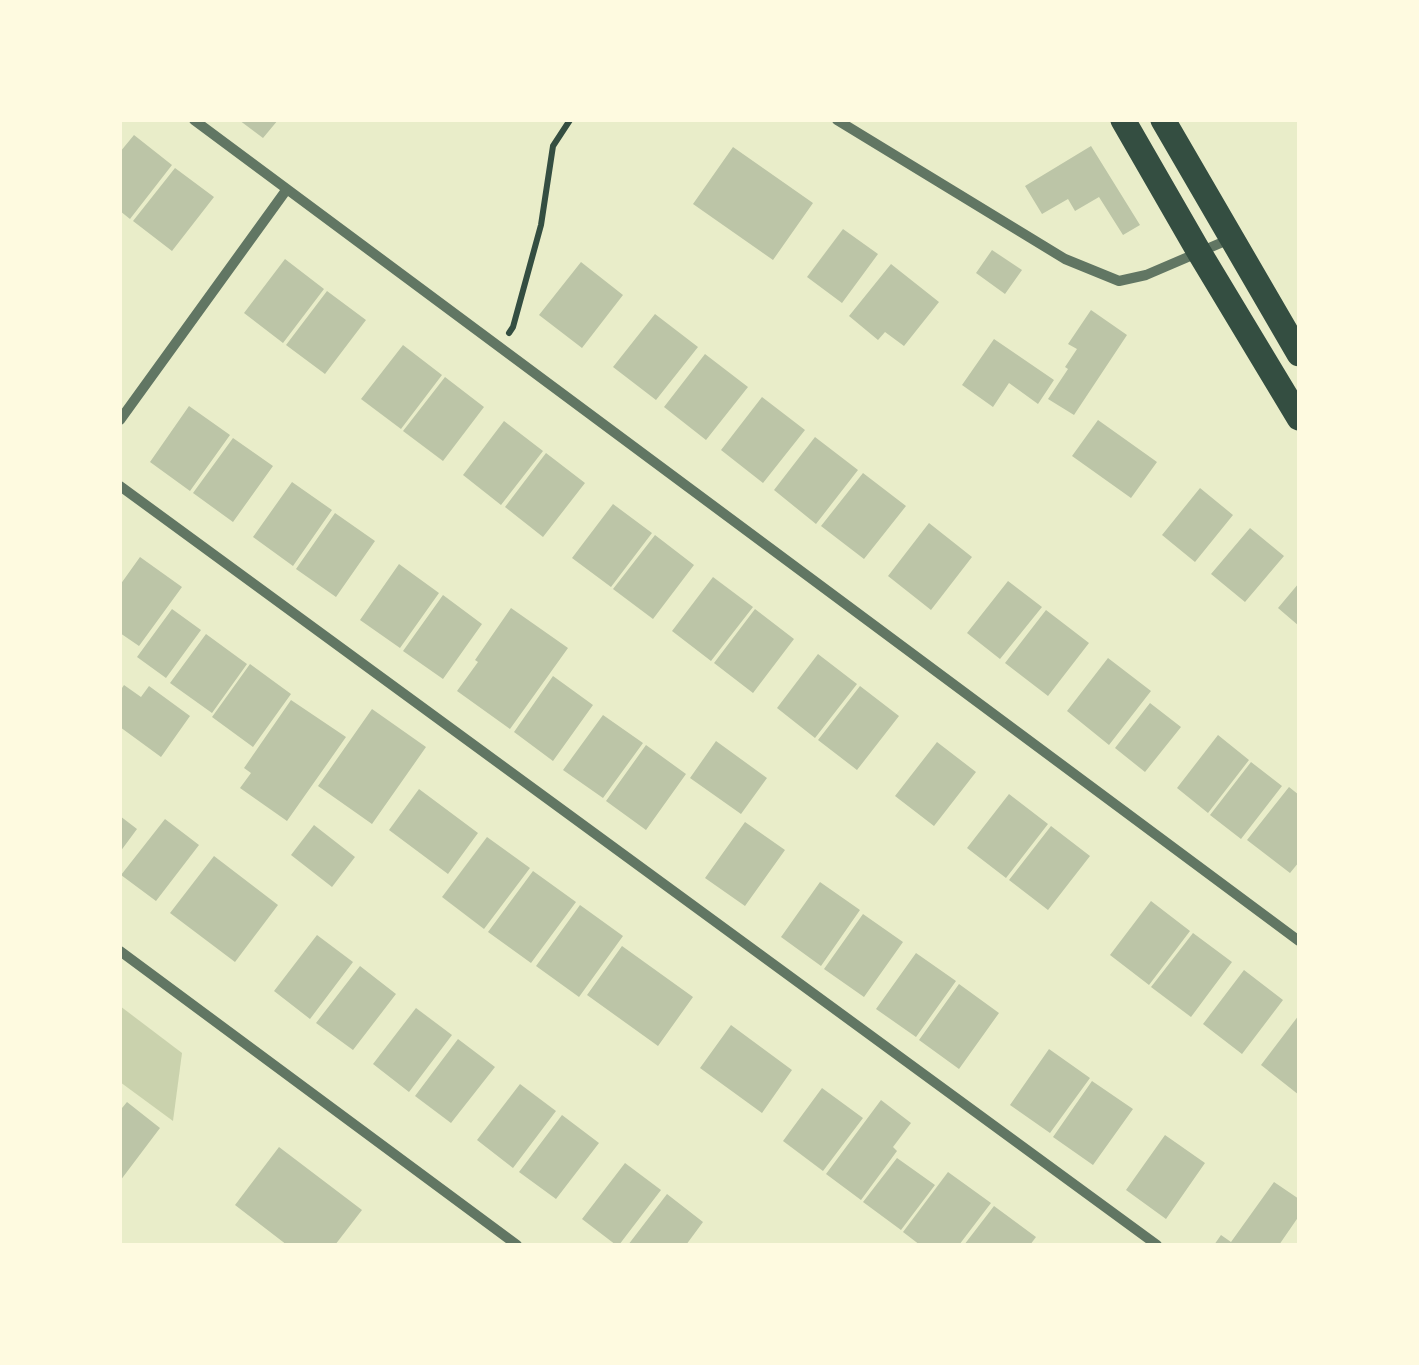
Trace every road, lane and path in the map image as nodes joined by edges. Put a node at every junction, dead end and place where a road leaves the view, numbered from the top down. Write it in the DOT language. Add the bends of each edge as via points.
graph roads {
  1 [pos="194,120"];
  2 [pos="570,120"];
  3 [pos="837,120"];
  4 [pos="1123,120"];
  5 [pos="1163,120"];
  6 [pos="287,190"];
  7 [pos="1230,239"];
  8 [pos="1198,252"];
  9 [pos="513,328"];
  10 [pos="1299,354"];
  11 [pos="1295,404"];
  12 [pos="120,420"];
  13 [pos="120,486"];
  14 [pos="1299,941"];
  15 [pos="120,951"];
  16 [pos="517,1245"];
  17 [pos="1157,1245"];
  1 -- 6 [label="street"];
  2 -- 9 [label="path" via="553,146 541,225"];
  3 -- 8 [label="street" via="1065,259 1120,282"];
  4 -- 8 [label="highway"];
  5 -- 7 [label="highway"];
  6 -- 12 [label="street"];
  6 -- 14 [label="street"];
  7 -- 8 [label="street"];
  7 -- 10 [label="highway"];
  8 -- 11 [label="highway"];
  13 -- 17 [label="street"];
  15 -- 16 [label="street"];
}
